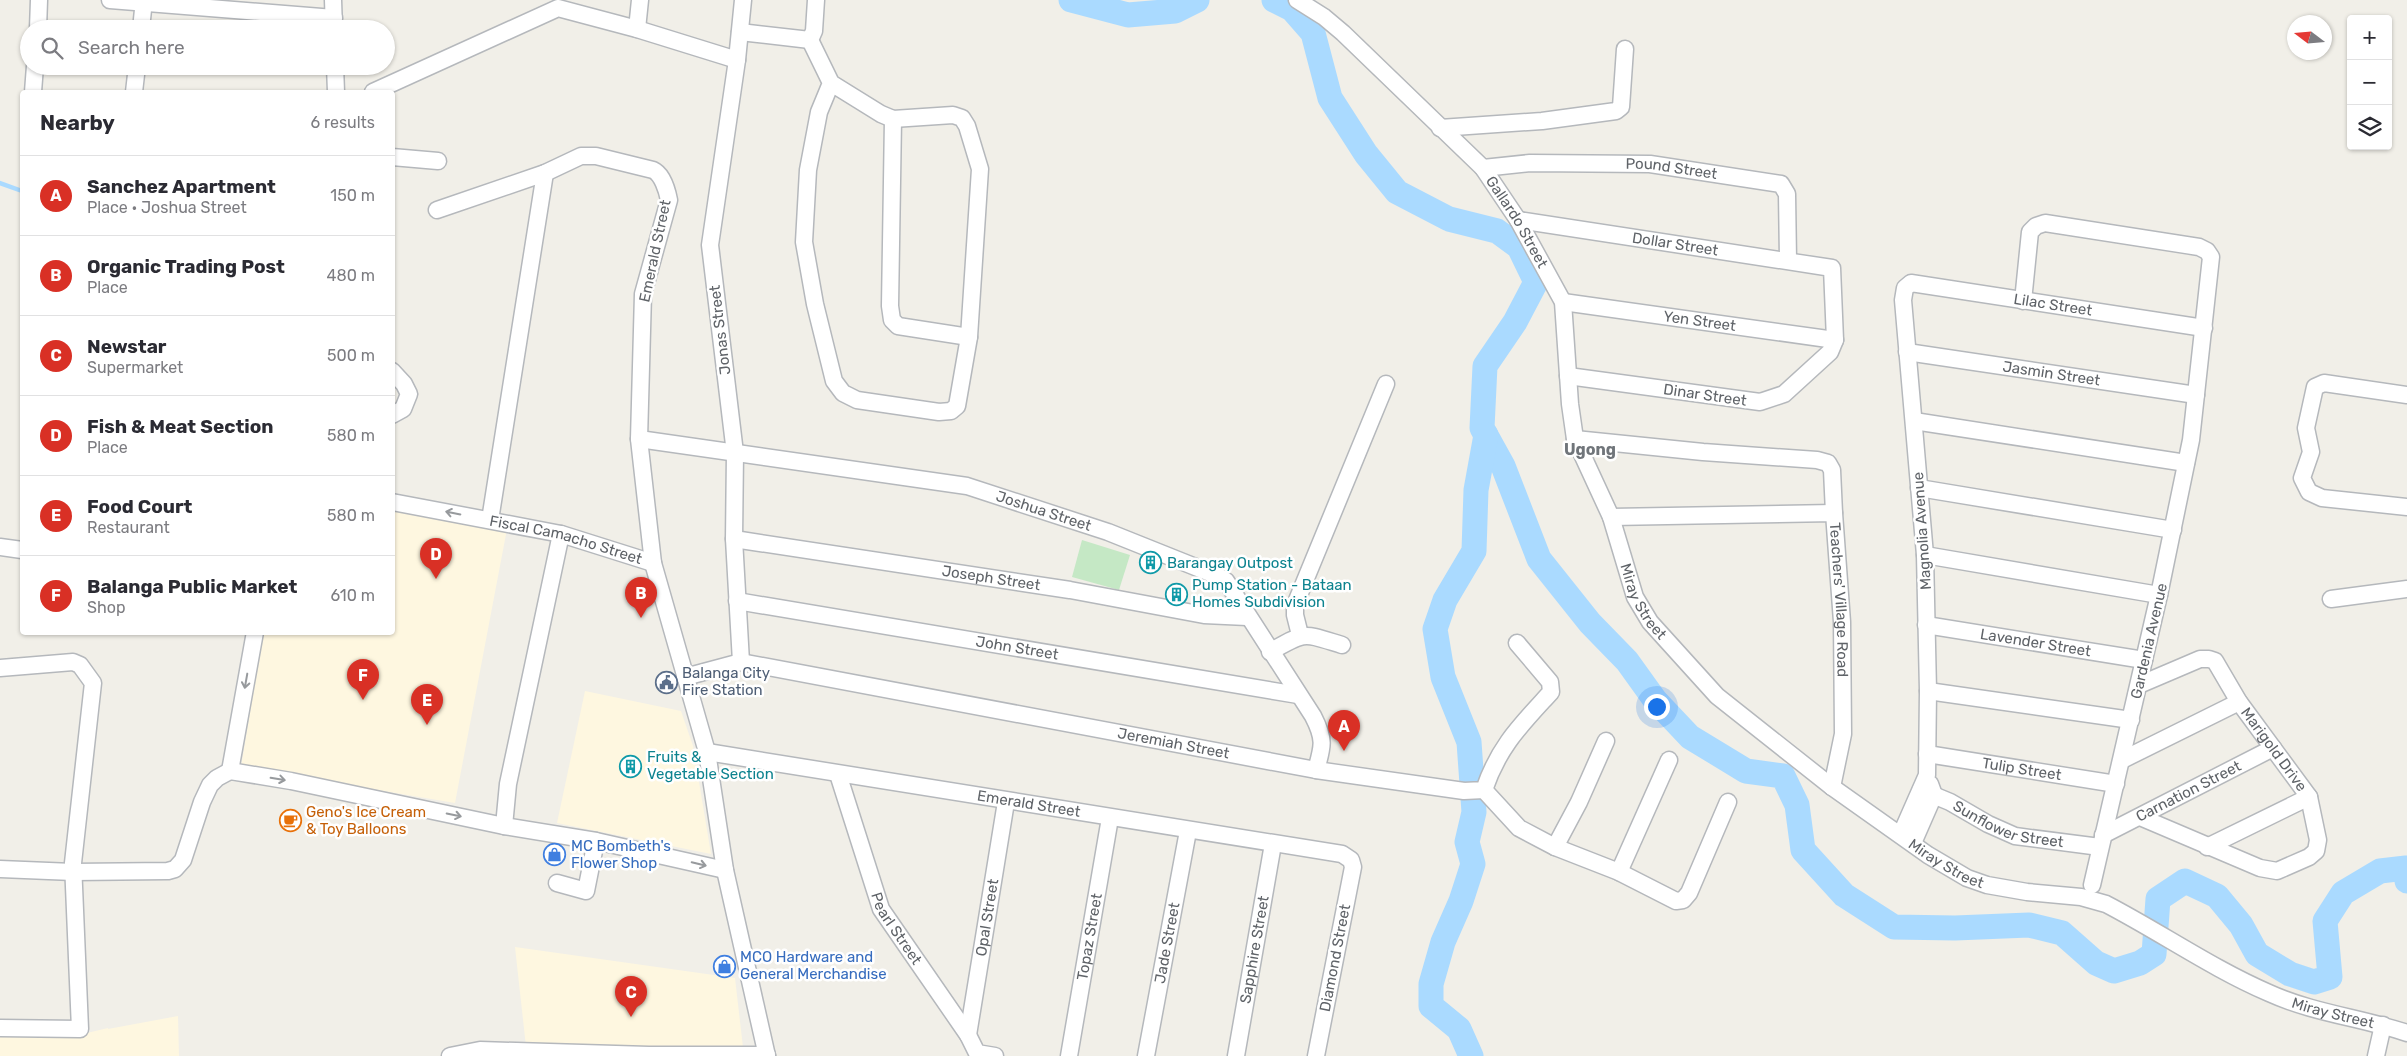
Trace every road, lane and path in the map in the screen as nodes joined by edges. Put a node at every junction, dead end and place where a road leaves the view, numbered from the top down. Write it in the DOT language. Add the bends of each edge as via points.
graph roads {
  1 [pos="40,0"];
  2 [pos="110,0"];
  3 [pos="333,0"];
  4 [pos="640,0"];
  5 [pos="743,0"];
  6 [pos="816,0"];
  7 [pos="1297,0"];
  8 [pos="144,1"];
  9 [pos="557,4"];
  10 [pos="39,20"];
  11 [pos="142,20"];
  12 [pos="308,20"];
  13 [pos="334,20"];
  14 [pos="637,29"];
  15 [pos="740,32"];
  16 [pos="810,40"];
  17 [pos="1625,49"];
  18 [pos="738,60"];
  19 [pos="34,75"];
  20 [pos="136,75"];
  21 [pos="335,75"];
  22 [pos="831,83"];
  23 [pos="33,90"];
  24 [pos="134,90"];
  25 [pos="336,90"];
  26 [pos="377,90"];
  27 [pos="893,119"];
  28 [pos="1440,128"];
  29 [pos="395,157"];
  30 [pos="438,161"];
  31 [pos="1482,168"];
  32 [pos="545,172"];
  33 [pos="437,210"];
  34 [pos="1518,220"];
  35 [pos="1788,260"];
  36 [pos="1905,288"];
  37 [pos="2023,301"];
  38 [pos="1563,302"];
  39 [pos="2204,328"];
  40 [pos="969,337"];
  41 [pos="1834,340"];
  42 [pos="1907,352"];
  43 [pos="395,374"];
  44 [pos="1568,376"];
  45 [pos="1386,384"];
  46 [pos="2407,395"];
  47 [pos="2196,396"];
  48 [pos="395,413"];
  49 [pos="1914,421"];
  50 [pos="1575,438"];
  51 [pos="639,439"];
  52 [pos="735,453"];
  53 [pos="2186,463"];
  54 [pos="1919,488"];
  55 [pos="395,503"];
  56 [pos="2407,507"];
  57 [pos="1834,513"];
  58 [pos="1611,517"];
  59 [pos="490,520"];
  60 [pos="2173,530"];
  61 [pos="561,534"];
  62 [pos="734,539"];
  63 [pos="0,547"];
  64 [pos="20,550"];
  65 [pos="1925,554"];
  66 [pos="653,563"];
  67 [pos="2407,589"];
  68 [pos="2159,595"];
  69 [pos="2332,599"];
  70 [pos="737,601"];
  71 [pos="1247,616"];
  72 [pos="1926,625"];
  73 [pos="253,635"];
  74 [pos="1300,635"];
  75 [pos="1517,643"];
  76 [pos="1342,645"];
  77 [pos="1270,652"];
  78 [pos="2144,660"];
  79 [pos="740,662"];
  80 [pos="0,668"];
  81 [pos="685,677"];
  82 [pos="2139,685"];
  83 [pos="1928,690"];
  84 [pos="1298,695"];
  85 [pos="2239,702"];
  86 [pos="2131,720"];
  87 [pos="1606,741"];
  88 [pos="2273,748"];
  89 [pos="707,752"];
  90 [pos="1927,754"];
  91 [pos="1669,760"];
  92 [pos="2122,760"];
  93 [pos="1316,770"];
  94 [pos="230,771"];
  95 [pos="838,774"];
  96 [pos="2116,784"];
  97 [pos="1927,787"];
  98 [pos="1832,788"];
  99 [pos="1474,791"];
  100 [pos="2309,797"];
  101 [pos="1006,802"];
  102 [pos="1728,802"];
  103 [pos="1110,818"];
  104 [pos="2140,818"];
  105 [pos="504,826"];
  106 [pos="1188,831"];
  107 [pos="1907,839"];
  108 [pos="596,841"];
  109 [pos="2102,841"];
  110 [pos="1273,844"];
  111 [pos="1555,847"];
  112 [pos="2207,847"];
  113 [pos="1351,860"];
  114 [pos="0,869"];
  115 [pos="725,870"];
  116 [pos="73,872"];
  117 [pos="1619,872"];
  118 [pos="557,883"];
  119 [pos="2092,885"];
  120 [pos="2383,1025"];
  121 [pos="0,1028"];
  122 [pos="2407,1033"];
  123 [pos="968,1035"];
  124 [pos="450,1056"];
  125 [pos="767,1056"];
  126 [pos="995,1056"];
  127 [pos="1069,1056"];
  128 [pos="1146,1056"];
  129 [pos="1236,1056"];
  130 [pos="1316,1056"];
  131 [pos="2376,1056"];
  1 -- 10 [label="street"];
  2 -- 8 [label="street"];
  3 -- 13 [label="street"];
  4 -- 14 [label="street"];
  5 -- 15 [label="street, Jonas Street"];
  6 -- 16 [label="street" via="814,31"];
  7 -- 28 [label="street, Gallardo Street" via="1343,33"];
  8 -- 11 [label="street"];
  8 -- 12 [label="street"];
  9 -- 14 [label="street"];
  9 -- 26 [label="street"];
  14 -- 18 [label="street"];
  15 -- 16 [label="street"];
  15 -- 18 [label="street, Jonas Street"];
  16 -- 22 [label="street"];
  17 -- 28 [label="street" via="1621,107 1616,111 1542,121"];
  18 -- 52 [label="street, Jonas Street" via="710,246"];
  19 -- 23 [label="street"];
  20 -- 24 [label="street"];
  21 -- 25 [label="street"];
  22 -- 27 [label="street"];
  22 -- 40 [label="street" via="819,112 808,170 804,242 834,381 843,393 856,400 951,411 958,406"];
  27 -- 40 [label="street" via="892,320 898,326"];
  27 -- 40 [label="street" via="953,115 962,118 967,126 980,169"];
  28 -- 31 [label="street, Gallardo Street"];
  29 -- 30 [label="street"];
  31 -- 34 [label="street, Gallardo Street"];
  31 -- 35 [label="street, Pound Street" via="1530,162 1650,164 1781,184 1787,194"];
  32 -- 33 [label="street, Emerald Street"];
  32 -- 51 [label="street, Emerald Street" via="581,156 596,156 657,172 666,188 668,200 643,294"];
  32 -- 59 [label="street"];
  34 -- 35 [label="street, Dollar Street"];
  34 -- 38 [label="street, Gallardo Street"];
  35 -- 41 [label="street, Dollar Street" via="1832,268"];
  36 -- 37 [label="street, Lilac Street" via="1911,283"];
  36 -- 42 [label="street, Magnolia Avenue"];
  37 -- 39 [label="street, Lilac Street"];
  37 -- 39 [label="street, Gardenia Avenue" via="2030,232 2045,223 2208,251 2211,257"];
  38 -- 41 [label="street, Yen Street"];
  38 -- 44 [label="street, Gallardo Street"];
  39 -- 47 [label="street, Gardenia Avenue"];
  41 -- 44 [label="street, Dinar Street" via="1830,352 1801,380 1784,394 1760,402"];
  42 -- 47 [label="street, Jasmin Street"];
  42 -- 49 [label="street, Magnolia Avenue"];
  43 -- 48 [label="street" via="409,394 403,409"];
  44 -- 50 [label="street, Gallardo Street"];
  45 -- 74 [label="street" via="1295,605"];
  46 -- 56 [label="street" via="2324,383 2315,387 2306,428 2310,452 2302,478 2309,492 2322,498"];
  47 -- 53 [label="street, Gardenia Avenue"];
  49 -- 53 [label="street"];
  49 -- 54 [label="street, Magnolia Avenue"];
  50 -- 57 [label="street" via="1828,463 1832,470"];
  50 -- 58 [label="street, Gallardo Street"];
  51 -- 52 [label="street, Joshua Street"];
  51 -- 66 [label="street, Emerald Street"];
  52 -- 62 [label="street, Jonas Street"];
  52 -- 71 [label="street, Joshua Street" via="967,486 1108,532 1218,576 1226,581"];
  53 -- 60 [label="street, Gardenia Avenue"];
  54 -- 60 [label="street"];
  54 -- 65 [label="street, Magnolia Avenue"];
  59 -- 55 [label="street, Fiscal Camacho Street, one-way"];
  57 -- 58 [label="street, Teachers' Village Road"];
  57 -- 98 [label="street, Teachers' Village Road" via="1842,622 1844,734"];
  58 -- 98 [label="street, Miray Street" via="1635,597 1650,622 1717,696"];
  59 -- 61 [label="street, Fiscal Camacho Street"];
  60 -- 68 [label="street, Gardenia Avenue"];
  61 -- 66 [label="street, Fiscal Camacho Street"];
  61 -- 105 [label="street" via="508,784"];
  62 -- 70 [label="street, Jonas Street"];
  62 -- 71 [label="street, Joseph Street" via="1070,590 1204,614"];
  63 -- 64 [label="street"];
  65 -- 68 [label="street"];
  65 -- 72 [label="street, Magnolia Avenue"];
  66 -- 81 [label="street, Fiscal Camacho Street"];
  67 -- 69 [label="street"];
  68 -- 78 [label="street, Gardenia Avenue"];
  70 -- 79 [label="street, Jonas Street"];
  70 -- 84 [label="street, John Street"];
  71 -- 77 [label="street, Joshua Street"];
  72 -- 78 [label="street, Lavender Street"];
  72 -- 83 [label="street, Magnolia Avenue"];
  73 -- 94 [label="street, one-way"];
  74 -- 76 [label="street"];
  74 -- 77 [label="street"];
  75 -- 99 [label="street" via="1550,682 1551,692 1506,742"];
  77 -- 84 [label="street, Joshua Street"];
  78 -- 82 [label="street, Gardenia Avenue"];
  79 -- 81 [label="street, Jeremiah Street"];
  79 -- 93 [label="street, Jeremiah Street"];
  80 -- 116 [label="street" via="73,662 93,683"];
  81 -- 89 [label="street, Fiscal Camacho Street"];
  82 -- 85 [label="street, Marigold Drive" via="2200,659 2208,659 2215,662"];
  82 -- 86 [label="street, Gardenia Avenue"];
  83 -- 86 [label="street"];
  83 -- 90 [label="street, Magnolia Avenue"];
  84 -- 93 [label="street, Joshua Street" via="1314,716 1323,740"];
  85 -- 88 [label="street, Marigold Drive"];
  85 -- 92 [label="street"];
  86 -- 92 [label="street, Gardenia Avenue"];
  87 -- 111 [label="street"];
  88 -- 100 [label="street, Marigold Drive"];
  88 -- 104 [label="street, Carnation Street"];
  89 -- 95 [label="street, Emerald Street"];
  89 -- 115 [label="street, Fiscal Camacho Street"];
  90 -- 96 [label="street, Tulip Street"];
  90 -- 97 [label="street, Magnolia Avenue"];
  91 -- 117 [label="street"];
  92 -- 96 [label="street, Gardenia Avenue"];
  93 -- 99 [label="street, Jeremiah Street"];
  94 -- 105 [label="street, one-way"];
  94 -- 116 [label="street" via="210,786 183,860 175,869"];
  95 -- 101 [label="street, Emerald Street"];
  95 -- 123 [label="street, Pearl Street" via="881,909"];
  96 -- 109 [label="street, Gardenia Avenue"];
  97 -- 107 [label="street, Magnolia Avenue"];
  97 -- 109 [label="street, Sunflower Street" via="2015,836"];
  98 -- 107 [label="street, Miray Street"];
  99 -- 111 [label="street" via="1512,823"];
  100 -- 112 [label="street"];
  100 -- 112 [label="street, Marigold Drive" via="2318,840 2316,851 2309,857 2277,871 2260,868"];
  101 -- 103 [label="street, Emerald Street"];
  101 -- 123 [label="street, Opal Street"];
  102 -- 117 [label="street" via="1689,893 1683,900 1676,902"];
  103 -- 106 [label="street, Emerald Street"];
  103 -- 127 [label="street, Topaz Street"];
  104 -- 109 [label="street, Carnation Street"];
  104 -- 112 [label="street, Marigold Drive"];
  105 -- 108 [label="street"];
  106 -- 110 [label="street, Emerald Street"];
  106 -- 128 [label="street, Jade Street"];
  107 -- 120 [label="street, Miray Street" via="1928,855 1974,880 2004,889 2092,899 2142,922 2268,993 2297,1004"];
  108 -- 115 [label="street, one-way"];
  108 -- 118 [label="street" via="586,891"];
  109 -- 119 [label="street, Gardenia Avenue"];
  110 -- 113 [label="street, Emerald Street" via="1342,854"];
  110 -- 129 [label="street, Sapphire Street"];
  111 -- 117 [label="street"];
  113 -- 130 [label="street, Diamond Street" via="1353,867"];
  114 -- 116 [label="street"];
  115 -- 125 [label="street, Fiscal Camacho Street"];
  116 -- 121 [label="street" via="80,1029"];
  120 -- 122 [label="street, Miray Street"];
  120 -- 131 [label="street"];
  123 -- 126 [label="street, Pearl Street" via="977,1053"];
  124 -- 125 [label="street" via="480,1050"];
}
